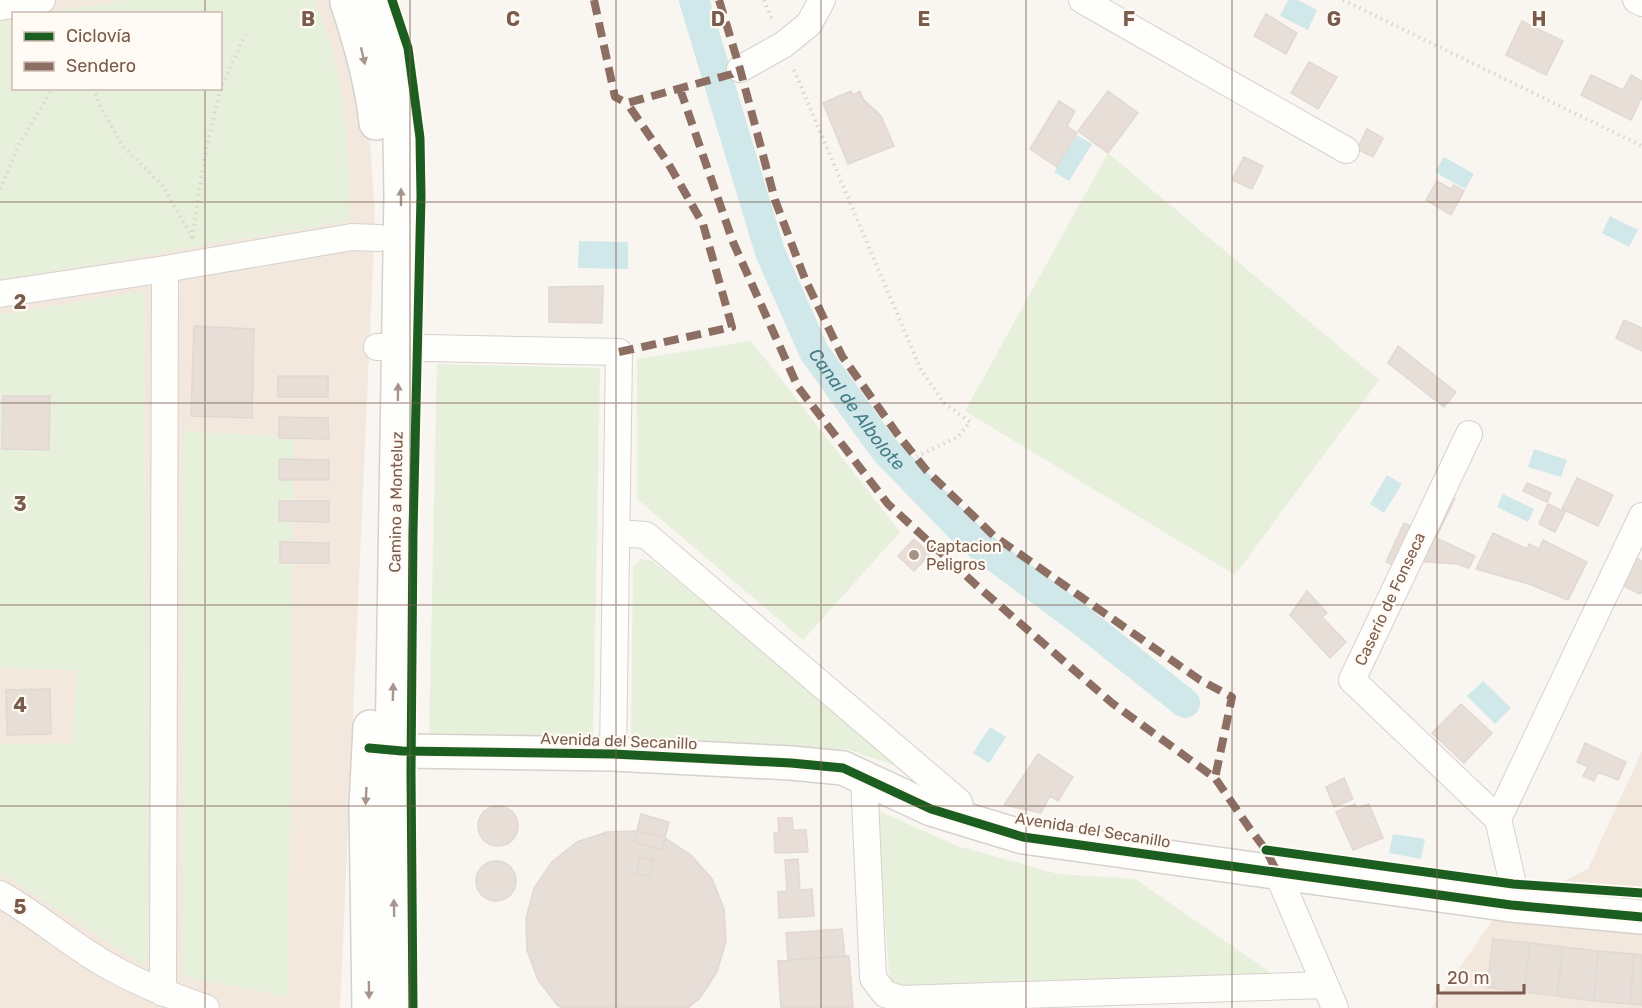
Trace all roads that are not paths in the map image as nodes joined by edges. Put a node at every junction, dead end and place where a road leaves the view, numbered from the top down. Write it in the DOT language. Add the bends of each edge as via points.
graph roads {
  1 [pos="41,0"];
  2 [pos="347,0"];
  3 [pos="369,0"];
  4 [pos="822,0"];
  5 [pos="1082,0"];
  6 [pos="1636,0"];
  7 [pos="1642,3"];
  8 [pos="0,8"];
  9 [pos="740,69"];
  10 [pos="1346,150"];
  11 [pos="379,237"];
  12 [pos="165,269"];
  13 [pos="0,294"];
  14 [pos="388,348"];
  15 [pos="1469,434"];
  16 [pos="1642,516"];
  17 [pos="617,533"];
  18 [pos="381,750"];
  19 [pos="613,754"];
  20 [pos="864,777"];
  21 [pos="963,819"];
  22 [pos="1498,819"];
  23 [pos="1277,872"];
  24 [pos="0,894"];
  25 [pos="1511,904"];
  26 [pos="1642,916"];
  27 [pos="1324,985"];
  28 [pos="163,993"];
  29 [pos="206,1008"];
  30 [pos="369,1008"];
  31 [pos="395,1008"];
  32 [pos="1335,1008"];
  1 -- 8 [label="street"];
  2 -- 11 [label="street, Camino a Monteluz, one-way" via="374,102"];
  14 -- 3 [label="street, Camino a Monteluz, one-way" via="401,195 400,135 388,55"];
  4 -- 9 [label="street" via="809,24 783,45"];
  5 -- 10 [label="street"];
  6 -- 7 [label="street"];
  11 -- 12 [label="street" via="351,237"];
  11 -- 14 [label="street, Camino a Monteluz"];
  12 -- 13 [label="street"];
  12 -- 28 [label="street"];
  14 -- 17 [label="street" via="619,351"];
  14 -- 18 [label="street, Camino a Monteluz"];
  15 -- 22 [label="street, Caserío de Fonseca" via="1352,680"];
  16 -- 22 [label="street"];
  17 -- 19 [label="street"];
  17 -- 21 [label="street" via="646,535 959,802"];
  18 -- 19 [label="street, Avenida del Secanillo"];
  18 -- 30 [label="street, Camino a Monteluz, one-way" via="366,806"];
  31 -- 18 [label="street, Camino a Monteluz, one-way"];
  19 -- 20 [label="street, Avenida del Secanillo" via="822,766 843,768"];
  20 -- 21 [label="street, Avenida del Secanillo" via="931,809"];
  20 -- 27 [label="street" via="873,978 885,994 902,999"];
  21 -- 23 [label="street, Avenida del Secanillo" via="1023,837"];
  22 -- 25 [label="street" via="1513,884"];
  23 -- 25 [label="street, Avenida del Secanillo"];
  23 -- 27 [label="street"];
  24 -- 28 [label="street" via="111,968"];
  25 -- 26 [label="street, Avenida del Secanillo"];
  27 -- 32 [label="street"];
  28 -- 29 [label="street"];
}
